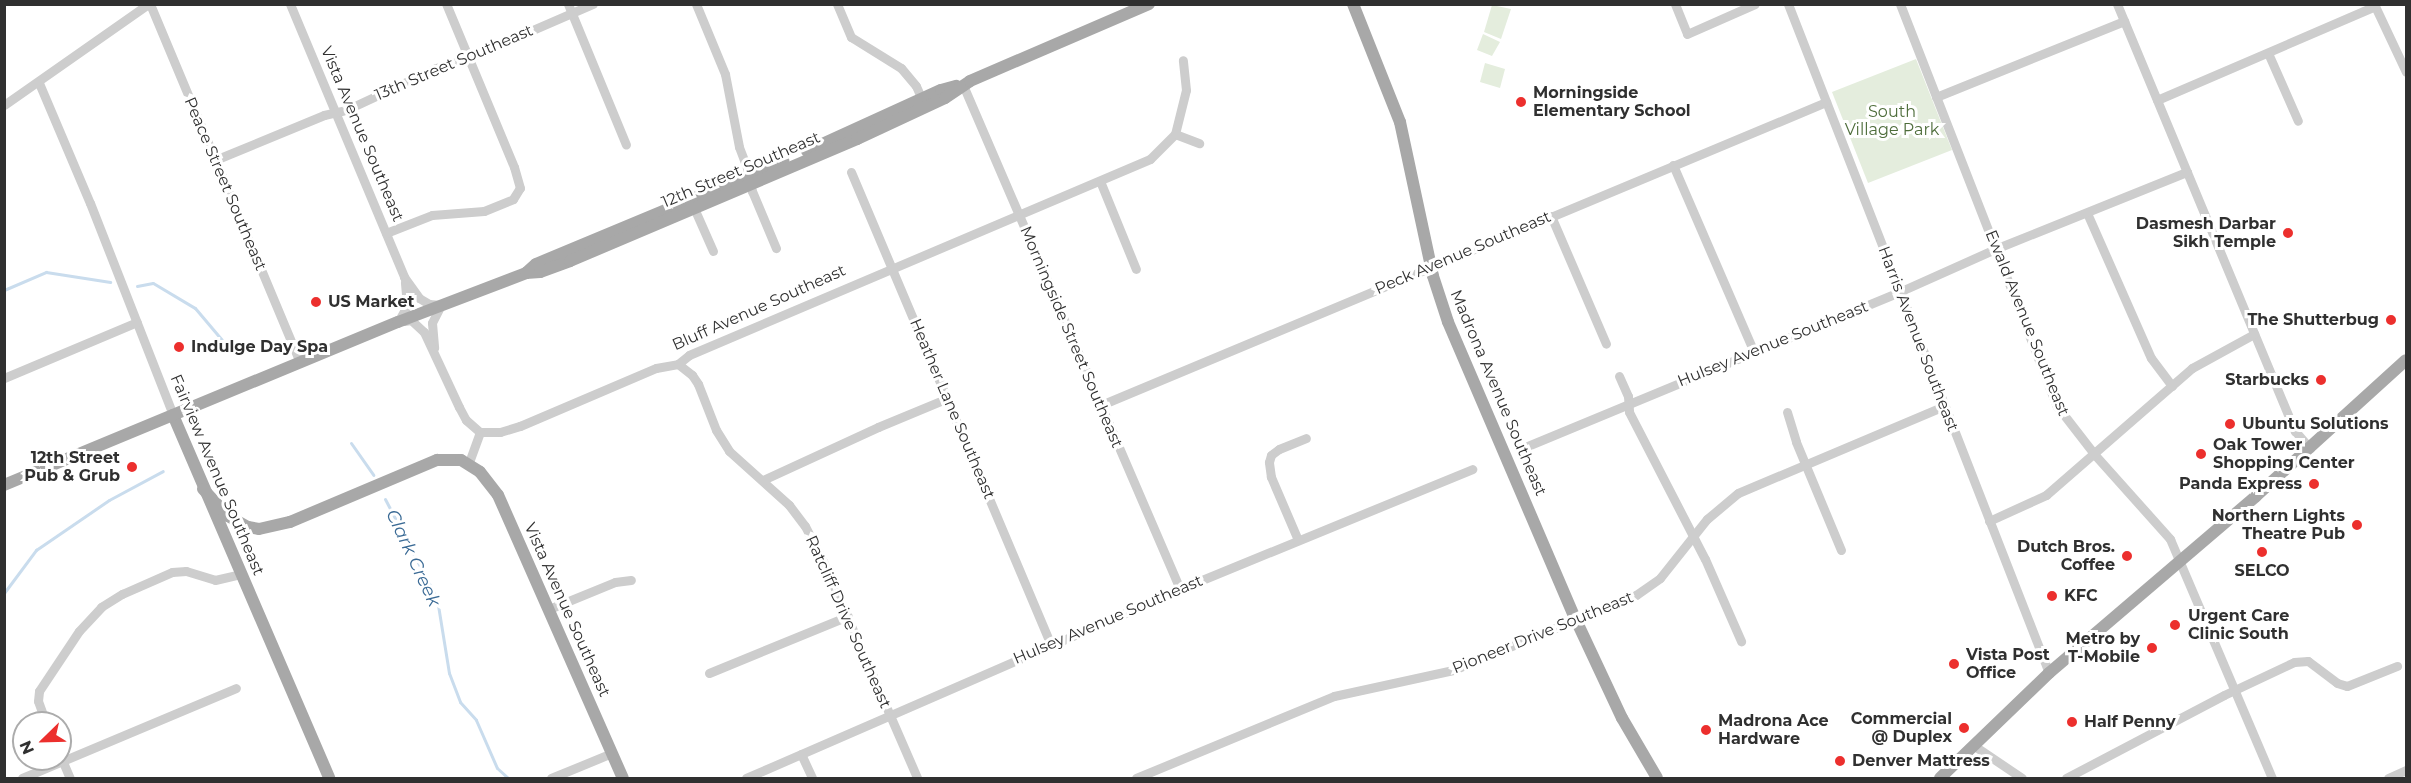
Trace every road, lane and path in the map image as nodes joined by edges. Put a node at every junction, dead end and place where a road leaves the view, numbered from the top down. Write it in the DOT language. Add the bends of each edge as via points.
graph roads {
  1 [pos="149,4"];
  2 [pos="290,4"];
  3 [pos="446,4"];
  4 [pos="593,4"];
  5 [pos="696,4"];
  6 [pos="837,4"];
  7 [pos="1353,4"];
  8 [pos="1675,4"];
  9 [pos="1755,4"];
  10 [pos="1788,4"];
  11 [pos="1900,4"];
  12 [pos="2117,4"];
  13 [pos="1144,5"];
  14 [pos="2374,5"];
  15 [pos="570,9"];
  16 [pos="2124,21"];
  17 [pos="2268,53"];
  18 [pos="468,58"];
  19 [pos="1183,60"];
  20 [pos="2406,72"];
  21 [pos="39,83"];
  22 [pos="963,85"];
  23 [pos="1936,97"];
  24 [pos="2157,100"];
  25 [pos="1826,102"];
  26 [pos="923,103"];
  27 [pos="4,105"];
  28 [pos="335,112"];
  29 [pos="2298,121"];
  30 [pos="1175,134"];
  31 [pos="1199,143"];
  32 [pos="626,145"];
  33 [pos="215,160"];
  34 [pos="1673,165"];
  35 [pos="851,172"];
  36 [pos="2187,172"];
  37 [pos="749,180"];
  38 [pos="1100,181"];
  39 [pos="694,208"];
  40 [pos="2087,213"];
  41 [pos="1018,214"];
  42 [pos="1551,216"];
  43 [pos="386,233"];
  44 [pos="776,248"];
  45 [pos="1995,249"];
  46 [pos="713,250"];
  47 [pos="1430,267"];
  48 [pos="891,268"];
  49 [pos="1136,269"];
  50 [pos="526,273"];
  51 [pos="404,277"];
  52 [pos="1899,292"];
  53 [pos="441,305"];
  54 [pos="400,321"];
  55 [pos="137,322"];
  56 [pos="2254,334"];
  57 [pos="1606,344"];
  58 [pos="434,348"];
  59 [pos="1754,352"];
  60 [pos="2406,360"];
  61 [pos="300,363"];
  62 [pos="678,364"];
  63 [pos="1619,376"];
  64 [pos="4,378"];
  65 [pos="2172,387"];
  66 [pos="948,398"];
  67 [pos="1101,405"];
  68 [pos="1628,405"];
  69 [pos="1944,406"];
  70 [pos="1787,412"];
  71 [pos="173,415"];
  72 [pos="480,432"];
  73 [pos="1306,438"];
  74 [pos="1525,447"];
  75 [pos="2310,448"];
  76 [pos="2095,455"];
  77 [pos="1805,464"];
  78 [pos="468,465"];
  79 [pos="1472,469"];
  80 [pos="763,480"];
  81 [pos="4,485"];
  82 [pos="203,489"];
  83 [pos="1989,521"];
  84 [pos="248,527"];
  85 [pos="221,532"];
  86 [pos="1298,540"];
  87 [pos="1693,540"];
  88 [pos="1841,550"];
  89 [pos="2181,560"];
  90 [pos="240,574"];
  91 [pos="631,580"];
  92 [pos="1180,589"];
  93 [pos="549,609"];
  94 [pos="848,616"];
  95 [pos="1576,620"];
  96 [pos="1741,641"];
  97 [pos="1051,645"];
  98 [pos="2397,666"];
  99 [pos="709,672"];
  100 [pos="2049,673"];
  101 [pos="236,688"];
  102 [pos="2235,690"];
  103 [pos="42,711"];
  104 [pos="890,714"];
  105 [pos="1973,745"];
  106 [pos="612,753"];
  107 [pos="72,754"];
  108 [pos="801,754"];
  109 [pos="2406,770"];
  110 [pos="36,771"];
  111 [pos="22,778"];
  112 [pos="329,778"];
  113 [pos="551,778"];
  114 [pos="623,778"];
  115 [pos="746,778"];
  116 [pos="812,778"];
  117 [pos="917,778"];
  118 [pos="1136,778"];
  119 [pos="1658,778"];
  120 [pos="1940,778"];
  121 [pos="2022,778"];
  122 [pos="2066,778"];
  123 [pos="2272,778"];
  124 [pos="2388,778"];
  1 -- 21 [label="street"];
  1 -- 33 [label="street, Peace Street Southeast"];
  2 -- 28 [label="street, Vista Avenue Southeast"];
  3 -- 18 [label="street"];
  4 -- 15 [label="street, 13th Street Southeast"];
  5 -- 37 [label="street" via="725,74"];
  6 -- 26 [label="street" via="852,37 902,68"];
  7 -- 47 [label="main road, Madrona Avenue Southeast" via="1400,122"];
  8 -- 9 [label="street" via="1687,34"];
  10 -- 25 [label="street, Harris Avenue Southeast"];
  11 -- 23 [label="street, Ewald Avenue Southeast"];
  12 -- 16 [label="street"];
  13 -- 22 [label="main road, 12th Street Southeast"];
  14 -- 17 [label="street"];
  14 -- 20 [label="street"];
  15 -- 18 [label="street, 13th Street Southeast"];
  15 -- 32 [label="street"];
  16 -- 23 [label="street"];
  16 -- 24 [label="street"];
  17 -- 24 [label="street"];
  17 -- 29 [label="street"];
  18 -- 28 [label="street, 13th Street Southeast"];
  18 -- 43 [label="street" via="519,180 517,195 484,211 432,215"];
  19 -- 30 [label="street" via="1186,90"];
  21 -- 27 [label="street"];
  21 -- 55 [label="street, Fairview Avenue Southeast"];
  22 -- 26 [label="main road, 12th Street Southeast" via="941,90"];
  22 -- 41 [label="street, Morningside Street Southeast"];
  23 -- 45 [label="street, Ewald Avenue Southeast"];
  24 -- 36 [label="street"];
  25 -- 34 [label="street, Peck Avenue Southeast"];
  25 -- 52 [label="street, Harris Avenue Southeast"];
  26 -- 37 [label="main road, 12th Street Southeast"];
  28 -- 33 [label="street, 13th Street Southeast"];
  28 -- 43 [label="street, Vista Avenue Southeast"];
  30 -- 31 [label="street"];
  30 -- 38 [label="street, Bluff Avenue Southeast" via="1150,159"];
  33 -- 61 [label="street, Peace Street Southeast"];
  34 -- 42 [label="street, Peck Avenue Southeast"];
  34 -- 59 [label="street"];
  35 -- 48 [label="street, Heather Lane Southeast"];
  36 -- 40 [label="street, Hulsey Avenue Southeast"];
  36 -- 56 [label="street"];
  37 -- 39 [label="main road, 12th Street Southeast"];
  37 -- 44 [label="street"];
  37 -- 50 [label="main road, 12th Street Southeast" via="536,264"];
  38 -- 41 [label="street, Bluff Avenue Southeast"];
  38 -- 49 [label="street"];
  39 -- 46 [label="street"];
  39 -- 50 [label="main road, 12th Street Southeast" via="550,268"];
  40 -- 45 [label="street, Hulsey Avenue Southeast"];
  40 -- 65 [label="street" via="2151,358"];
  41 -- 48 [label="street, Bluff Avenue Southeast"];
  41 -- 67 [label="street, Morningside Street Southeast"];
  42 -- 47 [label="street, Peck Avenue Southeast"];
  42 -- 57 [label="street"];
  43 -- 51 [label="street, Vista Avenue Southeast"];
  45 -- 52 [label="street, Hulsey Avenue Southeast"];
  45 -- 76 [label="street, Ewald Avenue Southeast" via="2057,406"];
  47 -- 67 [label="street, Peck Avenue Southeast"];
  47 -- 95 [label="main road, Madrona Avenue Southeast" via="1448,322"];
  48 -- 62 [label="street, Bluff Avenue Southeast" via="689,355"];
  48 -- 66 [label="street, Heather Lane Southeast"];
  50 -- 53 [label="main road, 12th Street Southeast"];
  51 -- 53 [label="street" via="419,298"];
  51 -- 54 [label="street" via="407,306"];
  52 -- 59 [label="street, Hulsey Avenue Southeast"];
  52 -- 69 [label="street, Harris Avenue Southeast"];
  53 -- 54 [label="main road, 12th Street Southeast"];
  53 -- 58 [label="street" via="432,328"];
  54 -- 58 [label="street" via="417,324"];
  54 -- 61 [label="main road, 12th Street Southeast"];
  55 -- 64 [label="street"];
  55 -- 71 [label="street, Fairview Avenue Southeast"];
  56 -- 65 [label="street" via="2192,368"];
  56 -- 75 [label="street" via="2295,431"];
  58 -- 72 [label="street" via="466,420"];
  59 -- 68 [label="street, Hulsey Avenue Southeast"];
  60 -- 75 [label="main road"];
  61 -- 71 [label="main road, 12th Street Southeast"];
  62 -- 72 [label="street, Bluff Avenue Southeast" via="656,368 520,426"];
  62 -- 80 [label="street, Ratcliff Drive Southeast" via="698,384 729,451"];
  63 -- 68 [label="street"];
  65 -- 76 [label="street"];
  66 -- 80 [label="street"];
  66 -- 97 [label="street, Heather Lane Southeast"];
  67 -- 92 [label="street, Morningside Street Southeast"];
  68 -- 74 [label="street, Hulsey Avenue Southeast"];
  68 -- 87 [label="street"];
  69 -- 77 [label="street, Pioneer Drive Southeast"];
  69 -- 83 [label="street, Harris Avenue Southeast"];
  70 -- 77 [label="street"];
  71 -- 81 [label="main road, 12th Street Southeast"];
  71 -- 82 [label="main road, Fairview Avenue Southeast"];
  72 -- 78 [label="street"];
  73 -- 86 [label="street" via="1279,449 1269,462 1271,477"];
  75 -- 89 [label="main road"];
  76 -- 83 [label="street" via="2046,495"];
  76 -- 89 [label="street, Ewald Avenue Southeast" via="2165,532"];
  77 -- 87 [label="street, Pioneer Drive Southeast" via="1728,499"];
  77 -- 88 [label="street"];
  78 -- 84 [label="main road" via="450,459 437,460 291,522"];
  78 -- 93 [label="main road, Vista Avenue Southeast" via="493,486"];
  79 -- 86 [label="street, Hulsey Avenue Southeast"];
  80 -- 94 [label="street, Ratcliff Drive Southeast" via="805,526"];
  82 -- 84 [label="main road" via="228,516"];
  82 -- 85 [label="main road, Fairview Avenue Southeast"];
  83 -- 100 [label="street, Harris Avenue Southeast"];
  84 -- 85 [label="main road" via="231,527"];
  85 -- 90 [label="main road, Fairview Avenue Southeast"];
  86 -- 92 [label="street, Hulsey Avenue Southeast"];
  87 -- 95 [label="street, Pioneer Drive Southeast" via="1649,587"];
  87 -- 96 [label="street"];
  89 -- 100 [label="main road"];
  89 -- 102 [label="street, Ewald Avenue Southeast"];
  90 -- 103 [label="street" via="215,580 186,571 172,572 110,600 90,618 39,691"];
  90 -- 112 [label="main road, Fairview Avenue Southeast"];
  91 -- 93 [label="street" via="615,582"];
  92 -- 97 [label="street, Hulsey Avenue Southeast"];
  93 -- 106 [label="main road, Vista Avenue Southeast"];
  94 -- 99 [label="street"];
  94 -- 104 [label="street, Ratcliff Drive Southeast"];
  95 -- 118 [label="street, Pioneer Drive Southeast" via="1453,670 1334,696"];
  95 -- 119 [label="main road, Madrona Avenue Southeast" via="1623,718"];
  97 -- 104 [label="street, Hulsey Avenue Southeast"];
  98 -- 102 [label="street" via="2342,686 2316,665 2302,660"];
  100 -- 105 [label="main road"];
  101 -- 107 [label="street"];
  102 -- 122 [label="street"];
  102 -- 123 [label="street, Ewald Avenue Southeast"];
  104 -- 108 [label="street, Hulsey Avenue Southeast"];
  104 -- 117 [label="street, Ratcliff Drive Southeast"];
  105 -- 120 [label="main road"];
  105 -- 121 [label="street"];
  106 -- 113 [label="street"];
  106 -- 114 [label="main road, Vista Avenue Southeast"];
  108 -- 115 [label="street, Hulsey Avenue Southeast"];
  108 -- 116 [label="street"];
  109 -- 124 [label="street"];
  110 -- 111 [label="street"];
}
